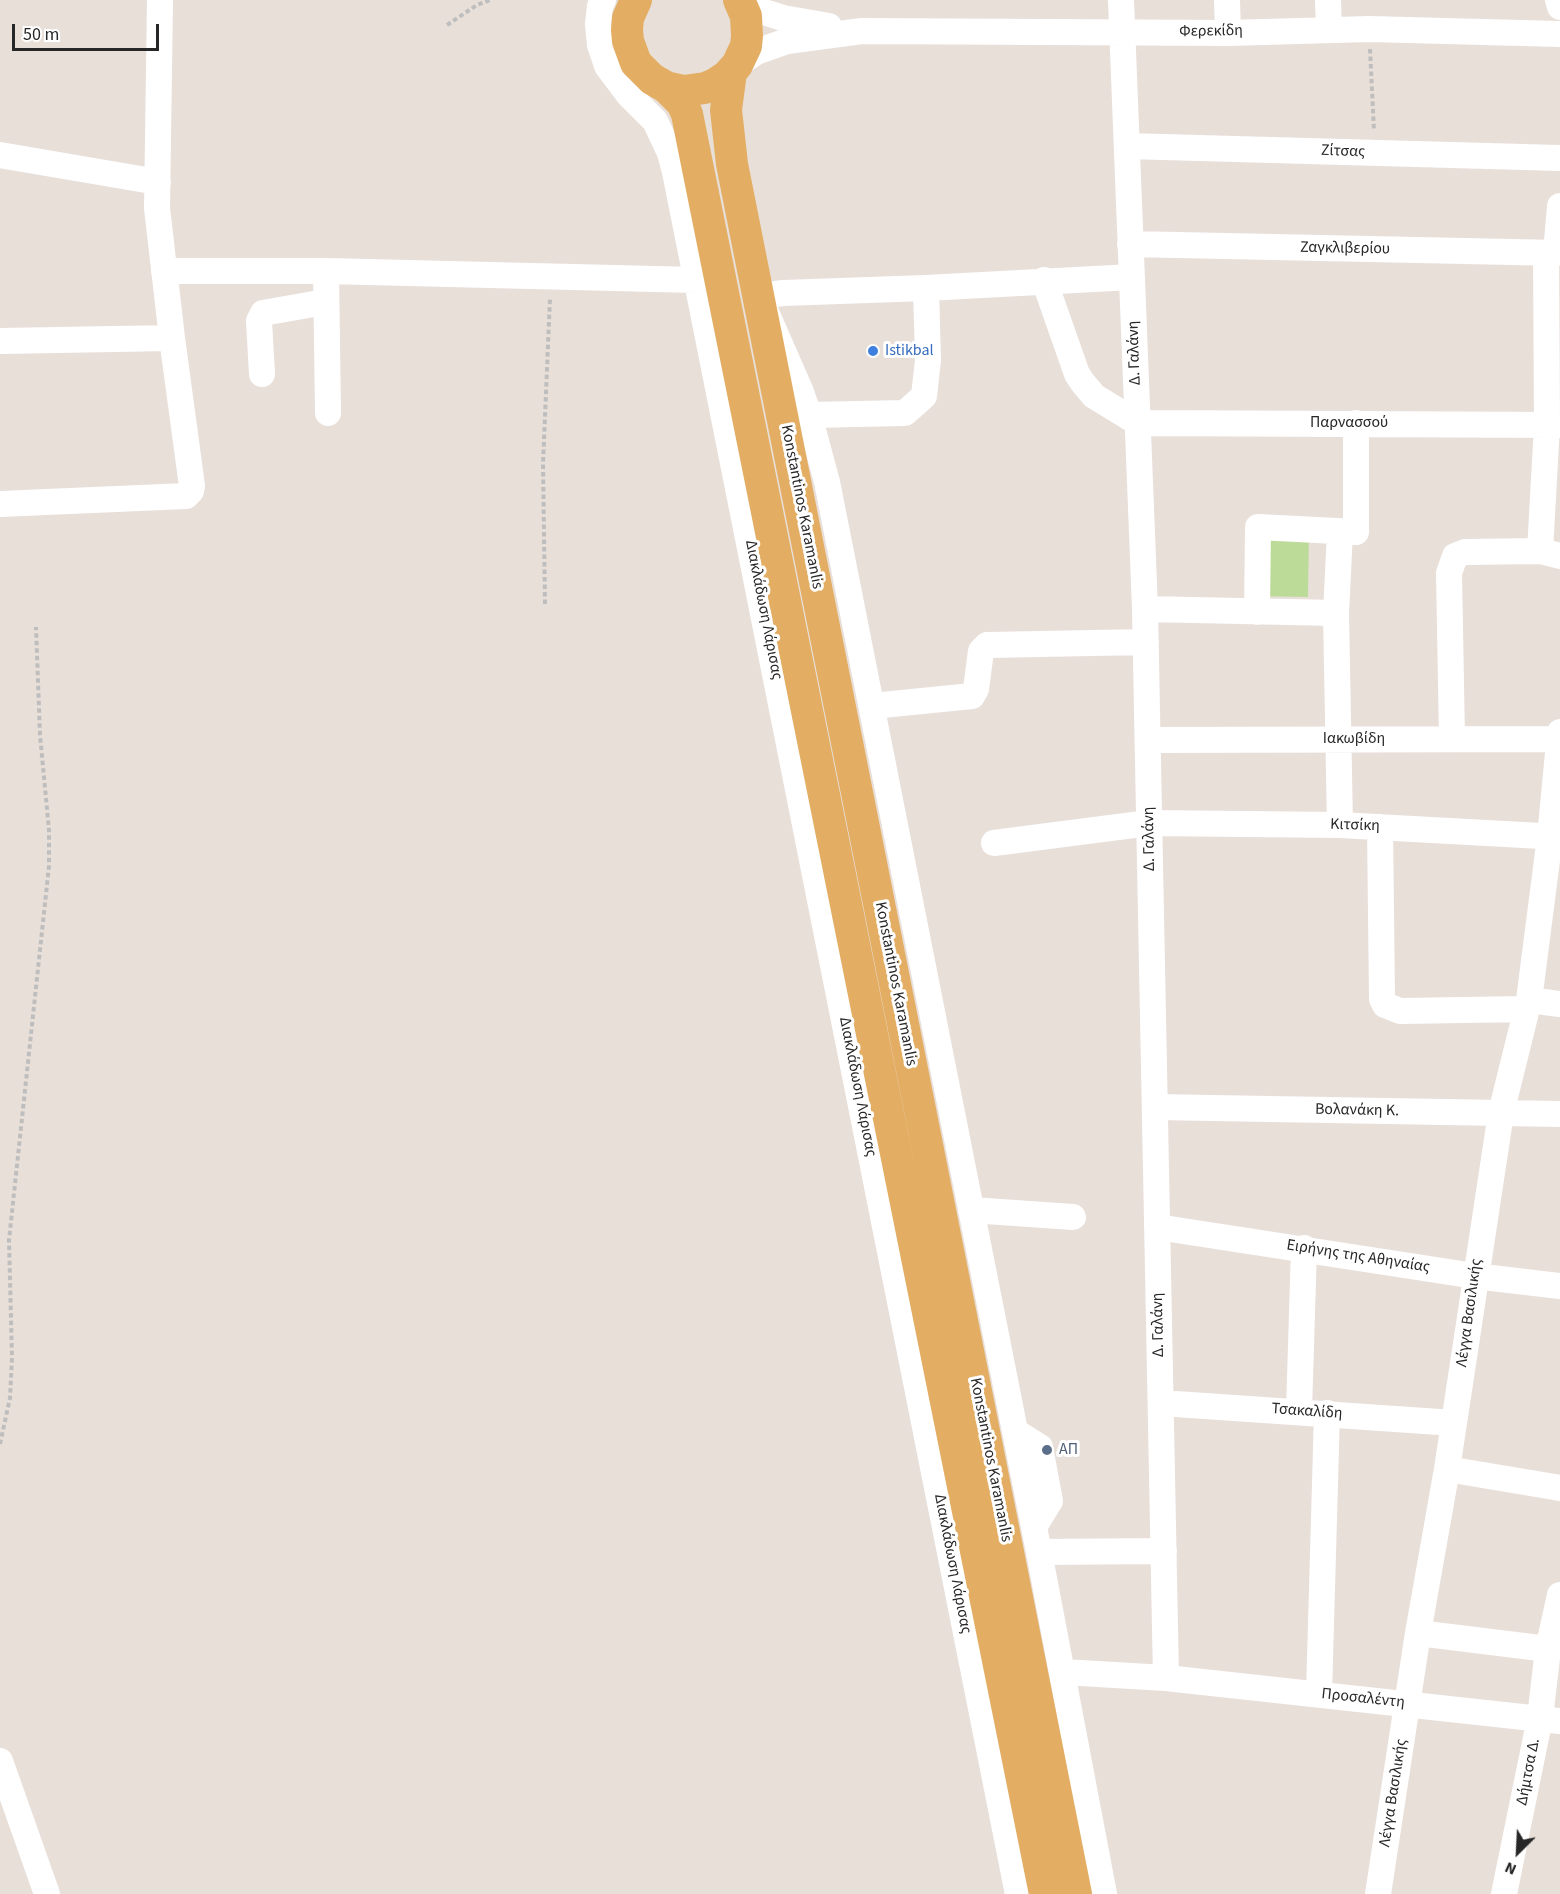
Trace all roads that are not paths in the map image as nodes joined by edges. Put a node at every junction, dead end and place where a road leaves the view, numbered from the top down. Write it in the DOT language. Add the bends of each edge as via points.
graph roads {
  1 [pos="160,0"];
  2 [pos="636,0"];
  3 [pos="740,0"];
  4 [pos="1121,0"];
  5 [pos="1227,0"];
  6 [pos="1328,0"];
  7 [pos="1558,0"];
  8 [pos="594,2"];
  9 [pos="1560,7"];
  10 [pos="1329,29"];
  11 [pos="862,31"];
  12 [pos="1122,32"];
  13 [pos="1228,33"];
  14 [pos="1560,34"];
  15 [pos="734,68"];
  16 [pos="666,87"];
  17 [pos="1126,146"];
  18 [pos="0,155"];
  19 [pos="1560,158"];
  20 [pos="158,182"];
  21 [pos="1560,206"];
  22 [pos="1131,244"];
  23 [pos="1554,253"];
  24 [pos="164,271"];
  25 [pos="326,271"];
  26 [pos="1132,277"];
  27 [pos="696,280"];
  28 [pos="1044,280"];
  29 [pos="926,288"];
  30 [pos="759,296"];
  31 [pos="325,302"];
  32 [pos="172,338"];
  33 [pos="0,341"];
  34 [pos="262,374"];
  35 [pos="328,413"];
  36 [pos="809,415"];
  37 [pos="1138,423"];
  38 [pos="1356,423"];
  39 [pos="1553,425"];
  40 [pos="0,504"];
  41 [pos="1340,532"];
  42 [pos="1550,553"];
  43 [pos="1145,609"];
  44 [pos="1257,612"];
  45 [pos="1336,613"];
  46 [pos="1146,642"];
  47 [pos="872,706"];
  48 [pos="1560,732"];
  49 [pos="1452,739"];
  50 [pos="1560,739"];
  51 [pos="1148,740"];
  52 [pos="1340,740"];
  53 [pos="1149,823"];
  54 [pos="1340,825"];
  55 [pos="1380,827"];
  56 [pos="1555,837"];
  57 [pos="994,843"];
  58 [pos="1560,1004"];
  59 [pos="1528,1005"];
  60 [pos="1155,1107"];
  61 [pos="1501,1113"];
  62 [pos="1560,1114"];
  63 [pos="971,1210"];
  64 [pos="1073,1217"];
  65 [pos="1157,1227"];
  66 [pos="1304,1248"];
  67 [pos="1475,1276"];
  68 [pos="1560,1286"];
  69 [pos="1161,1403"];
  70 [pos="1299,1411"];
  71 [pos="1327,1413"];
  72 [pos="1454,1423"];
  73 [pos="1447,1469"];
  74 [pos="1560,1488"];
  75 [pos="1037,1539"];
  76 [pos="1164,1551"];
  77 [pos="1560,1594"];
  78 [pos="1418,1633"];
  79 [pos="1548,1649"];
  80 [pos="1063,1672"];
  81 [pos="1166,1678"];
  82 [pos="1319,1694"];
  83 [pos="1408,1704"];
  84 [pos="1550,1719"];
  85 [pos="2,1772"];
  86 [pos="47,1894"];
  87 [pos="1018,1894"];
  88 [pos="1045,1894"];
  89 [pos="1076,1894"];
  90 [pos="1104,1894"];
  91 [pos="1378,1894"];
  92 [pos="1504,1894"];
  1 -- 20 [label="street"];
  2 -- 16 [label="main road, Κonstantinos Karamanlis" via="628,18 631,52 643,72"];
  3 -- 11 [label="street, Φερεκίδη" via="783,18"];
  3 -- 15 [label="main road, Κonstantinos Karamanlis" via="747,36"];
  4 -- 12 [label="street, Δ. Γαλάνη"];
  5 -- 13 [label="street"];
  6 -- 10 [label="street"];
  7 -- 9 [label="street"];
  8 -- 27 [label="street, Διακλάδωση Λάρισας" via="607,66 655,121 670,153"];
  10 -- 13 [label="street, Φερεκίδη"];
  10 -- 14 [label="street, Φερεκίδη"];
  11 -- 12 [label="street, Φερεκίδη"];
  11 -- 15 [label="street, Φερεκίδη" via="770,45"];
  12 -- 13 [label="street, Φερεκίδη"];
  12 -- 17 [label="street, Δ. Γαλάνη"];
  15 -- 16 [label="main road" via="705,88 684,91"];
  15 -- 30 [label="main road, Κonstantinos Karamanlis" via="726,101 727,132"];
  16 -- 88 [label="main road, Κonstantinos Karamanlis" via="687,114"];
  17 -- 19 [label="street, Ζίτσας"];
  17 -- 22 [label="street, Δ. Γαλάνη"];
  18 -- 20 [label="street"];
  20 -- 24 [label="street"];
  21 -- 23 [label="street"];
  22 -- 23 [label="street, Ζαγκλιβερίου"];
  22 -- 26 [label="street, Δ. Γαλάνη"];
  23 -- 39 [label="street"];
  24 -- 25 [label="street"];
  24 -- 32 [label="street"];
  25 -- 27 [label="street"];
  25 -- 31 [label="street"];
  26 -- 28 [label="street"];
  26 -- 37 [label="street, Δ. Γαλάνη"];
  27 -- 87 [label="street, Διακλάδωση Λάρισας"];
  28 -- 29 [label="street"];
  28 -- 37 [label="street" via="1077,374 1095,396"];
  29 -- 30 [label="street"];
  29 -- 36 [label="street" via="928,360 924,396 905,413"];
  30 -- 36 [label="street"];
  30 -- 89 [label="main road, Κonstantinos Karamanlis"];
  31 -- 34 [label="street" via="263,313 259,321"];
  31 -- 35 [label="street"];
  32 -- 33 [label="street"];
  32 -- 40 [label="street" via="192,486 189,494"];
  36 -- 47 [label="street" via="827,482"];
  37 -- 38 [label="street, Παρνασσού"];
  37 -- 43 [label="street, Δ. Γαλάνη"];
  38 -- 39 [label="street, Παρνασσού"];
  38 -- 41 [label="street" via="1356,532"];
  39 -- 42 [label="street"];
  41 -- 44 [label="street" via="1258,527"];
  41 -- 45 [label="street"];
  42 -- 49 [label="street" via="1465,552 1452,560"];
  43 -- 44 [label="street"];
  43 -- 46 [label="street, Δ. Γαλάνη"];
  44 -- 45 [label="street"];
  45 -- 52 [label="street"];
  46 -- 47 [label="street" via="984,645 972,696"];
  46 -- 51 [label="street, Δ. Γαλάνη"];
  47 -- 63 [label="street"];
  48 -- 50 [label="street, Λέγγα Βασιλικής"];
  49 -- 50 [label="street, Ιακωβίδη"];
  49 -- 52 [label="street, Ιακωβίδη"];
  50 -- 56 [label="street, Λέγγα Βασιλικής"];
  51 -- 52 [label="street, Ιακωβίδη"];
  51 -- 53 [label="street, Δ. Γαλάνη"];
  52 -- 54 [label="street"];
  53 -- 54 [label="street, Κιτσίκη"];
  53 -- 57 [label="street, Κιτσίκη"];
  53 -- 60 [label="street, Δ. Γαλάνη"];
  54 -- 55 [label="street, Κιτσίκη"];
  55 -- 56 [label="street, Κιτσίκη"];
  55 -- 59 [label="street" via="1385,1005 1400,1011"];
  56 -- 59 [label="street, Λέγγα Βασιλικής"];
  58 -- 59 [label="street"];
  59 -- 61 [label="street, Λέγγα Βασιλικής"];
  60 -- 61 [label="street, Βολανάκη Κ."];
  60 -- 65 [label="street, Δ. Γαλάνη"];
  61 -- 62 [label="street, Βολανάκη Κ."];
  61 -- 67 [label="street, Λέγγα Βασιλικής"];
  63 -- 64 [label="street"];
  63 -- 75 [label="street"];
  65 -- 66 [label="street, Ειρήνης της Αθηναίας"];
  65 -- 69 [label="street, Δ. Γαλάνη"];
  66 -- 67 [label="street, Ειρήνης της Αθηναίας"];
  66 -- 70 [label="street"];
  67 -- 68 [label="street, Ειρήνης της Αθηναίας"];
  67 -- 72 [label="street, Λέγγα Βασιλικής"];
  69 -- 70 [label="street, Τσακαλίδη"];
  69 -- 76 [label="street, Δ. Γαλάνη"];
  70 -- 71 [label="street, Τσακαλίδη"];
  71 -- 72 [label="street, Τσακαλίδη"];
  71 -- 82 [label="street"];
  72 -- 73 [label="street, Λέγγα Βασιλικής"];
  73 -- 74 [label="street"];
  73 -- 78 [label="street, Λέγγα Βασιλικής"];
  75 -- 76 [label="street"];
  75 -- 80 [label="street"];
  76 -- 81 [label="street, Δ. Γαλάνη"];
  77 -- 79 [label="street, Δήμτσα Δ."];
  78 -- 79 [label="street"];
  78 -- 83 [label="street, Λέγγα Βασιλικής"];
  79 -- 84 [label="street, Δήμτσα Δ."];
  80 -- 81 [label="street, Προσαλέντη"];
  80 -- 90 [label="street"];
  81 -- 82 [label="street, Προσαλέντη"];
  82 -- 83 [label="street, Προσαλέντη"];
  83 -- 84 [label="street, Προσαλέντη"];
  83 -- 91 [label="street, Λέγγα Βασιλικής"];
  84 -- 92 [label="street, Δήμτσα Δ."];
  85 -- 86 [label="street"];
}
